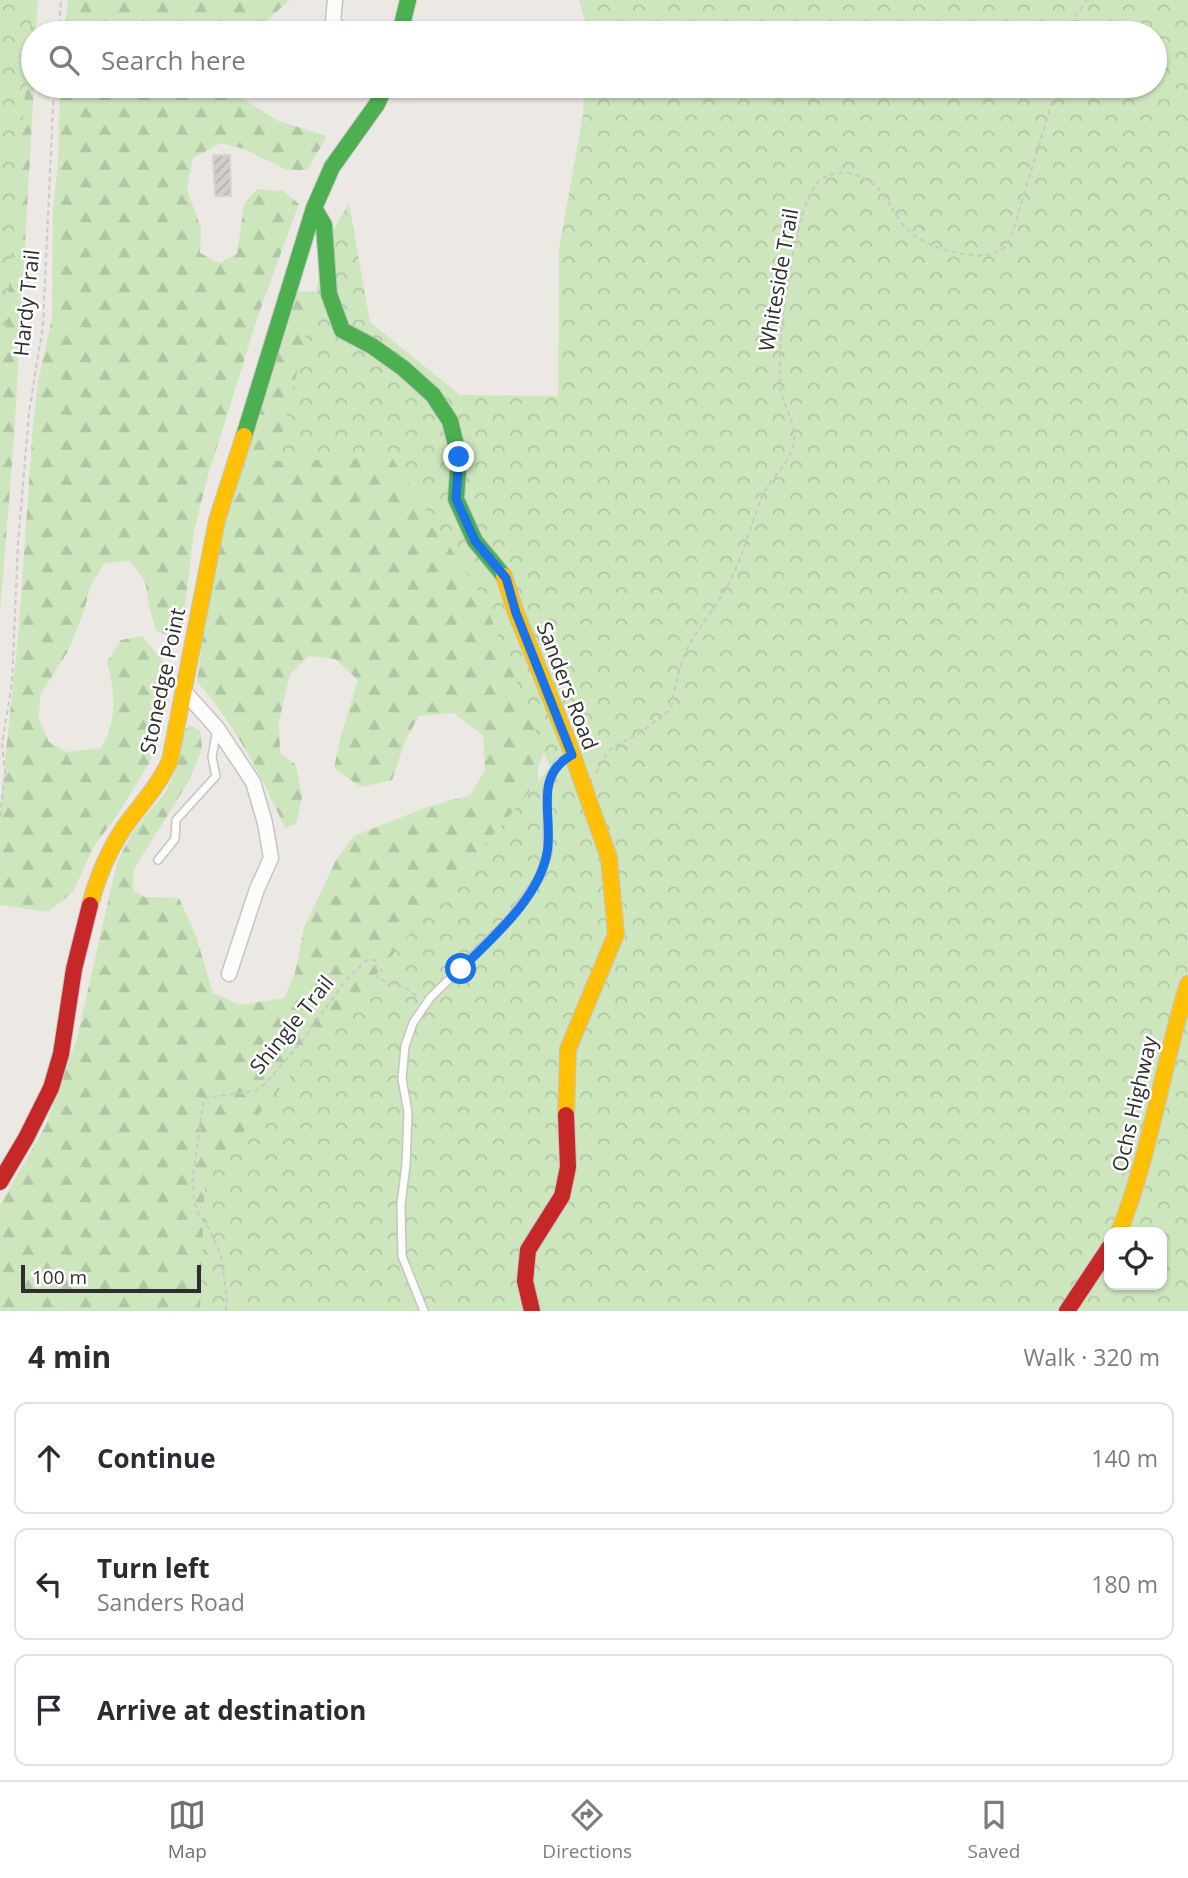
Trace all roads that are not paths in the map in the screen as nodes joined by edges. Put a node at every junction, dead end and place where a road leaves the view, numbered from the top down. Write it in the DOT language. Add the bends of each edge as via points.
graph roads {
  1 [pos="335,0"];
  2 [pos="408,0"];
  3 [pos="333,21"];
  4 [pos="403,21"];
  5 [pos="380,98"];
  6 [pos="314,208"];
  7 [pos="183,690"];
  8 [pos="217,728"];
  9 [pos="575,762"];
  10 [pos="158,860"];
  11 [pos="229,974"];
  12 [pos="1188,984"];
  13 [pos="0,1182"];
  14 [pos="1121,1227"];
  15 [pos="1104,1256"];
  16 [pos="424,1311"];
  17 [pos="532,1311"];
  18 [pos="1067,1311"];
  1 -- 3 [label="street"];
  2 -- 4 [label="main road"];
  5 -- 6 [label="main road, Stonedge Point" via="331,167"];
  6 -- 7 [label="main road, Stonedge Point" via="217,520"];
  6 -- 9 [label="main road, Sanders Road" via="324,225 329,294 342,330 403,368 433,395 450,421 459,457 456,499 475,541 506,578"];
  7 -- 8 [label="street"];
  7 -- 13 [label="main road, Stonedge Point" via="164,774 123,828 93,894 51,1088"];
  8 -- 10 [label="lane" via="212,757 216,776 176,820 175,839"];
  8 -- 11 [label="street" via="253,782 271,858"];
  9 -- 16 [label="lane" via="559,762 552,773 547,790 548,852 538,878 511,918 426,1004 405,1046 402,1079 408,1112 402,1256"];
  9 -- 17 [label="main road, Sanders Road" via="609,858 616,934 568,1049 568,1167 562,1196 528,1250 525,1281"];
  12 -- 14 [label="main road, Ochs Highway" via="1174,1024 1146,1160"];
  15 -- 18 [label="main road"];
}
